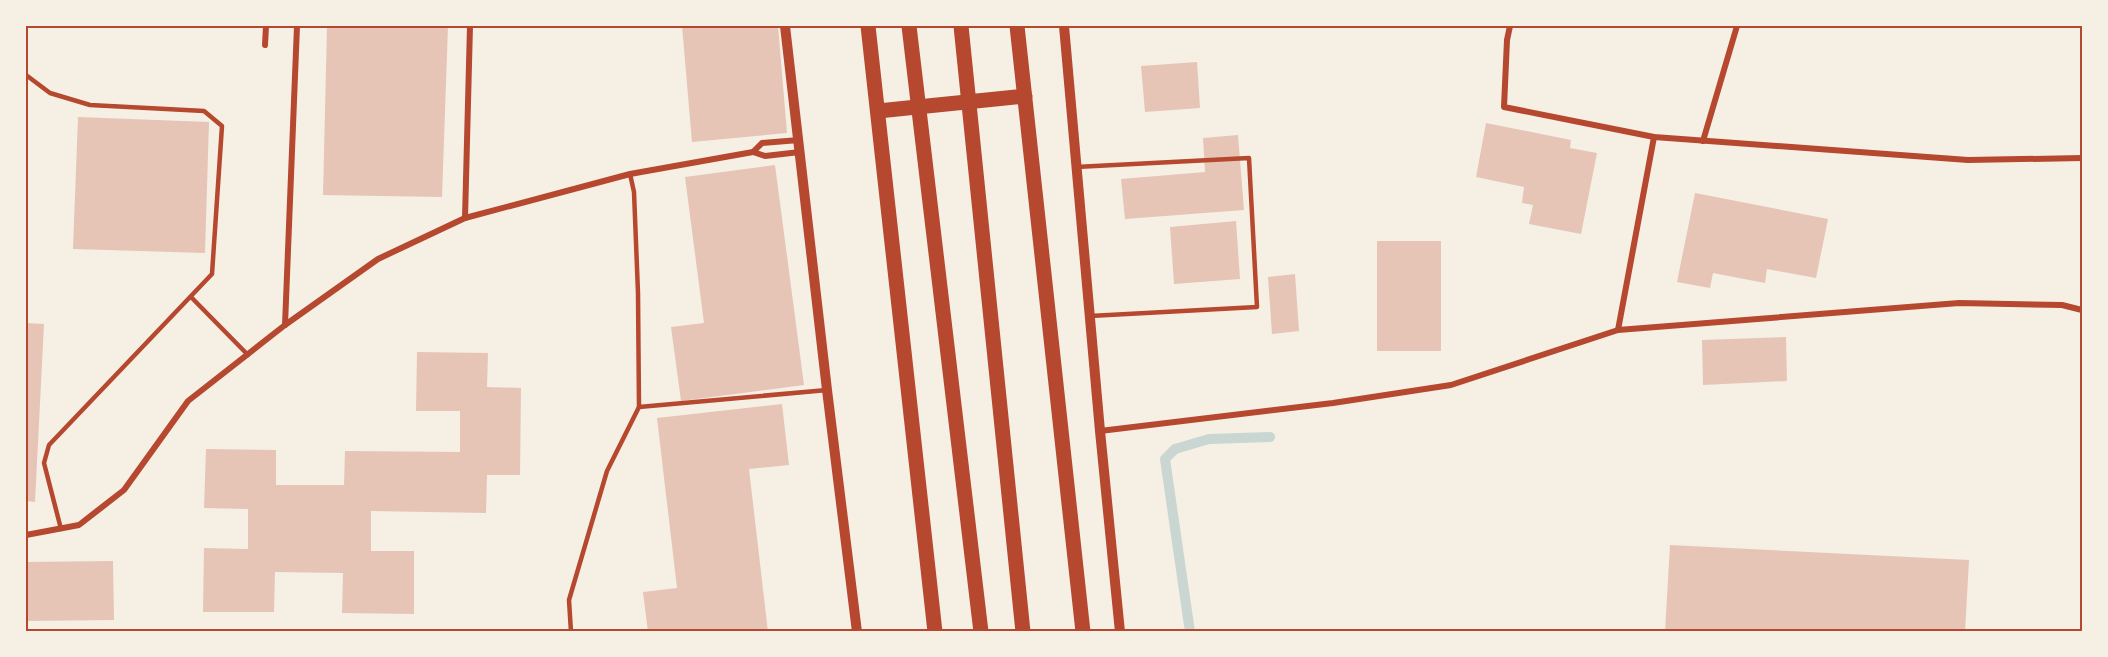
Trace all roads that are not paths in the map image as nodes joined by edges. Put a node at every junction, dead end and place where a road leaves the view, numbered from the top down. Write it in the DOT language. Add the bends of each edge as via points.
graph roads {
  1 [pos="266,26"];
  2 [pos="297,26"];
  3 [pos="470,26"];
  4 [pos="785,26"];
  5 [pos="868,26"];
  6 [pos="909,26"];
  7 [pos="961,26"];
  8 [pos="1017,26"];
  9 [pos="1064,26"];
  10 [pos="1510,26"];
  11 [pos="1737,26"];
  12 [pos="265,45"];
  13 [pos="26,75"];
  14 [pos="1025,96"];
  15 [pos="878,111"];
  16 [pos="1654,137"];
  17 [pos="799,140"];
  18 [pos="1703,141"];
  19 [pos="753,152"];
  20 [pos="800,152"];
  21 [pos="2082,158"];
  22 [pos="1076,167"];
  23 [pos="630,174"];
  24 [pos="465,218"];
  25 [pos="191,297"];
  26 [pos="2082,310"];
  27 [pos="1090,316"];
  28 [pos="285,325"];
  29 [pos="1618,330"];
  30 [pos="248,355"];
  31 [pos="827,390"];
  32 [pos="639,407"];
  33 [pos="1100,431"];
  34 [pos="61,529"];
  35 [pos="26,535"];
  36 [pos="571,632"];
  37 [pos="857,632"];
  38 [pos="935,632"];
  39 [pos="981,632"];
  40 [pos="1023,632"];
  41 [pos="1083,632"];
  42 [pos="1120,632"];
  1 -- 12 [label="street"];
  2 -- 28 [label="street"];
  3 -- 24 [label="street"];
  4 -- 17 [label="street"];
  5 -- 15 [label="main road"];
  6 -- 39 [label="main road"];
  7 -- 40 [label="main road"];
  8 -- 14 [label="main road"];
  9 -- 22 [label="street"];
  10 -- 16 [label="street" via="1504,107"];
  11 -- 18 [label="street"];
  13 -- 25 [label="lane" via="50,93 90,105 204,111 222,126 212,274"];
  14 -- 15 [label="main road"];
  14 -- 41 [label="main road"];
  15 -- 38 [label="main road"];
  16 -- 18 [label="street"];
  16 -- 29 [label="street"];
  17 -- 19 [label="street" via="762,143"];
  17 -- 20 [label="street"];
  18 -- 21 [label="street" via="1968,160"];
  19 -- 20 [label="street" via="765,156"];
  19 -- 23 [label="street"];
  20 -- 31 [label="street"];
  22 -- 27 [label="street"];
  22 -- 27 [label="lane" via="1249,158 1257,307"];
  23 -- 24 [label="street"];
  23 -- 32 [label="lane" via="639,293"];
  24 -- 28 [label="street" via="378,259"];
  25 -- 30 [label="lane"];
  25 -- 34 [label="lane" via="49,445 44,463"];
  26 -- 29 [label="street" via="2062,305 1959,303"];
  27 -- 33 [label="street"];
  28 -- 30 [label="street"];
  29 -- 33 [label="street" via="1451,385"];
  30 -- 34 [label="street" via="188,401 124,490 79,525"];
  31 -- 32 [label="lane"];
  31 -- 37 [label="street"];
  32 -- 36 [label="lane" via="607,471 569,600"];
  33 -- 42 [label="street"];
  34 -- 35 [label="street"];
}
